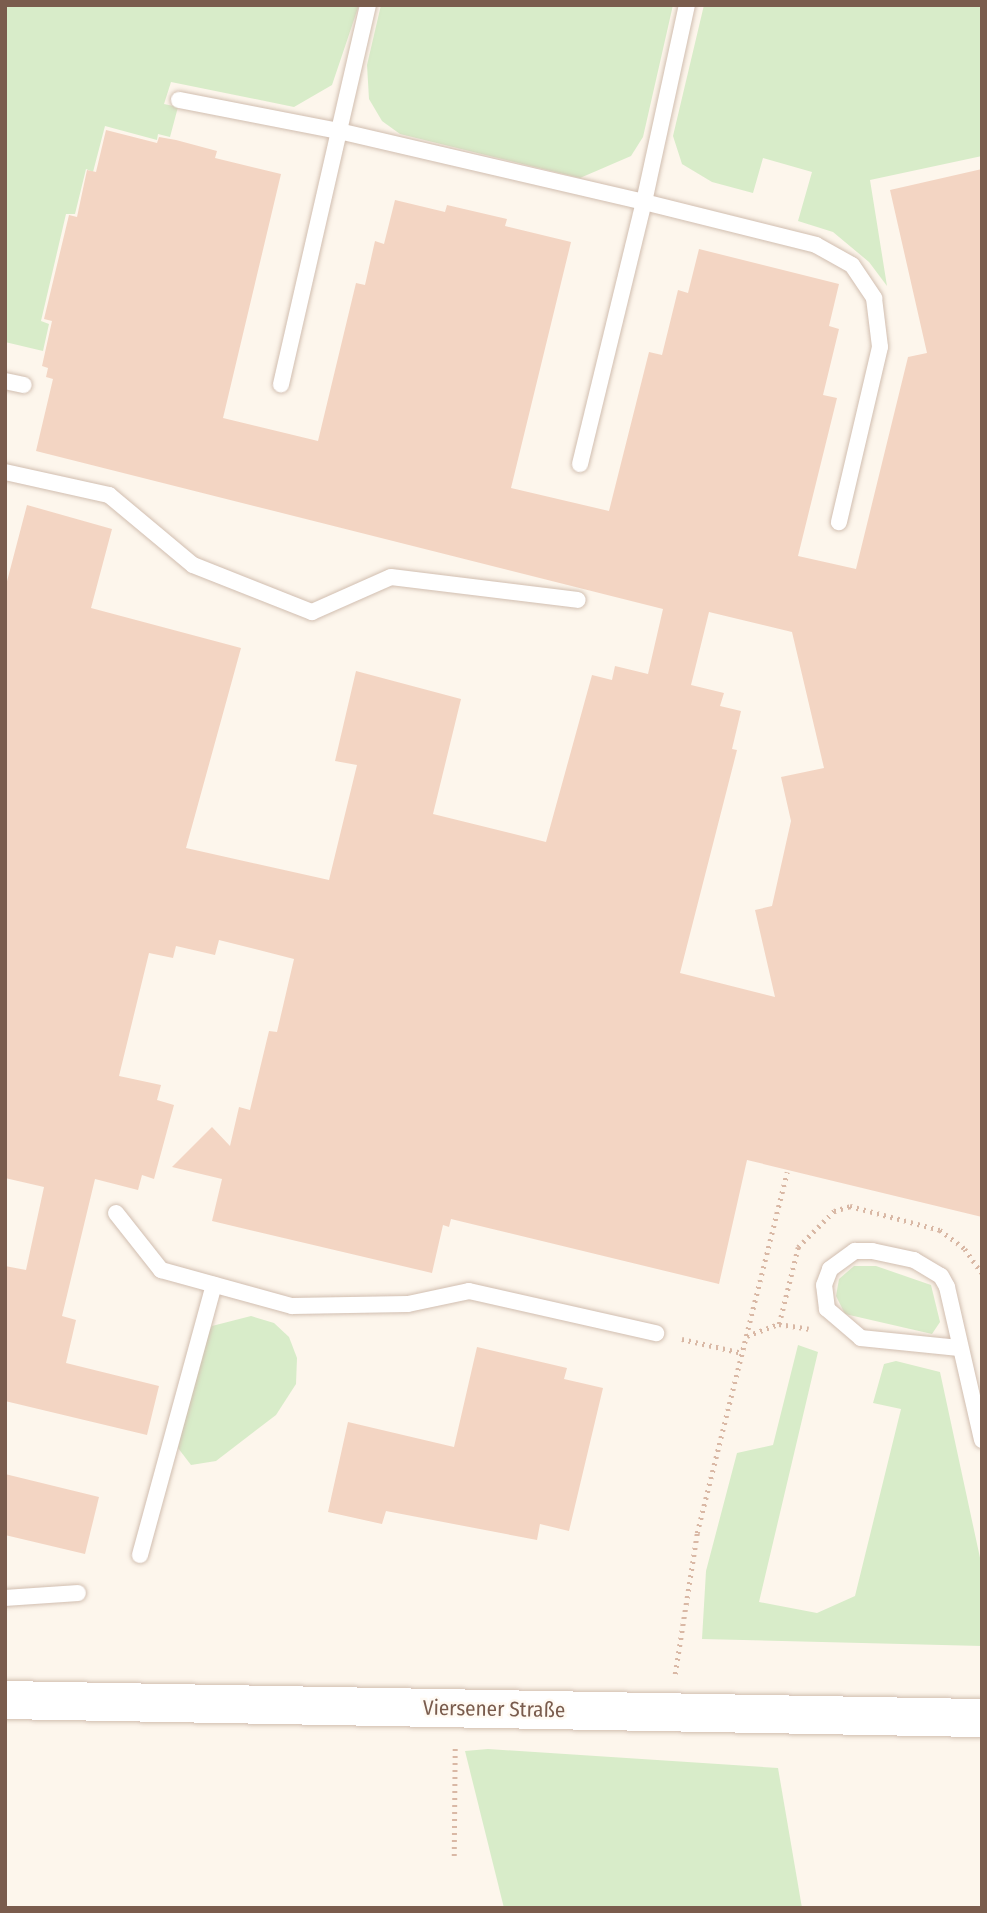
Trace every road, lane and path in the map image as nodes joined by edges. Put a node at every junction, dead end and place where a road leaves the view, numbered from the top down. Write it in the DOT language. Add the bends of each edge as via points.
graph roads {
  1 [pos="368,5"];
  2 [pos="687,5"];
  3 [pos="179,100"];
  4 [pos="339,131"];
  5 [pos="643,202"];
  6 [pos="5,381"];
  7 [pos="281,384"];
  8 [pos="24,385"];
  9 [pos="580,464"];
  10 [pos="5,472"];
  11 [pos="839,522"];
  12 [pos="578,600"];
  13 [pos="787,1172"];
  14 [pos="116,1213"];
  15 [pos="214,1285"];
  16 [pos="656,1333"];
  17 [pos="747,1336"];
  18 [pos="861,1338"];
  19 [pos="959,1348"];
  20 [pos="742,1353"];
  21 [pos="982,1440"];
  22 [pos="140,1555"];
  23 [pos="78,1593"];
  24 [pos="5,1598"];
  25 [pos="5,1700"];
  26 [pos="435,1708"];
  27 [pos="672,1712"];
  28 [pos="982,1718"];
  29 [pos="454,1856"];
  1 -- 4 [label="lane"];
  2 -- 5 [label="lane"];
  3 -- 4 [label="lane"];
  4 -- 5 [label="lane"];
  4 -- 7 [label="lane"];
  5 -- 9 [label="lane"];
  5 -- 11 [label="lane" via="816,246 852,265 874,298 880,347"];
  6 -- 8 [label="lane"];
  10 -- 12 [label="lane" via="109,495 193,565 312,612 391,577"];
  13 -- 17 [label="path"];
  14 -- 15 [label="lane" via="161,1270"];
  15 -- 16 [label="lane" via="292,1306 408,1304 470,1291"];
  15 -- 22 [label="lane"];
  16 -- 20 [label="path"];
  17 -- 18 [label="path" via="779,1324"];
  17 -- 20 [label="path"];
  18 -- 19 [label="lane"];
  18 -- 19 [label="lane" via="831,1315 824,1285 841,1258 872,1251 914,1259 941,1276"];
  19 -- 21 [label="lane"];
  20 -- 27 [label="path" via="696,1533"];
  23 -- 24 [label="lane"];
  25 -- 26 [label="main road, Viersener Straße"];
  26 -- 27 [label="main road, Viersener Straße"];
  26 -- 29 [label="path" via="455,1734"];
  27 -- 28 [label="main road, Viersener Straße"];
}
